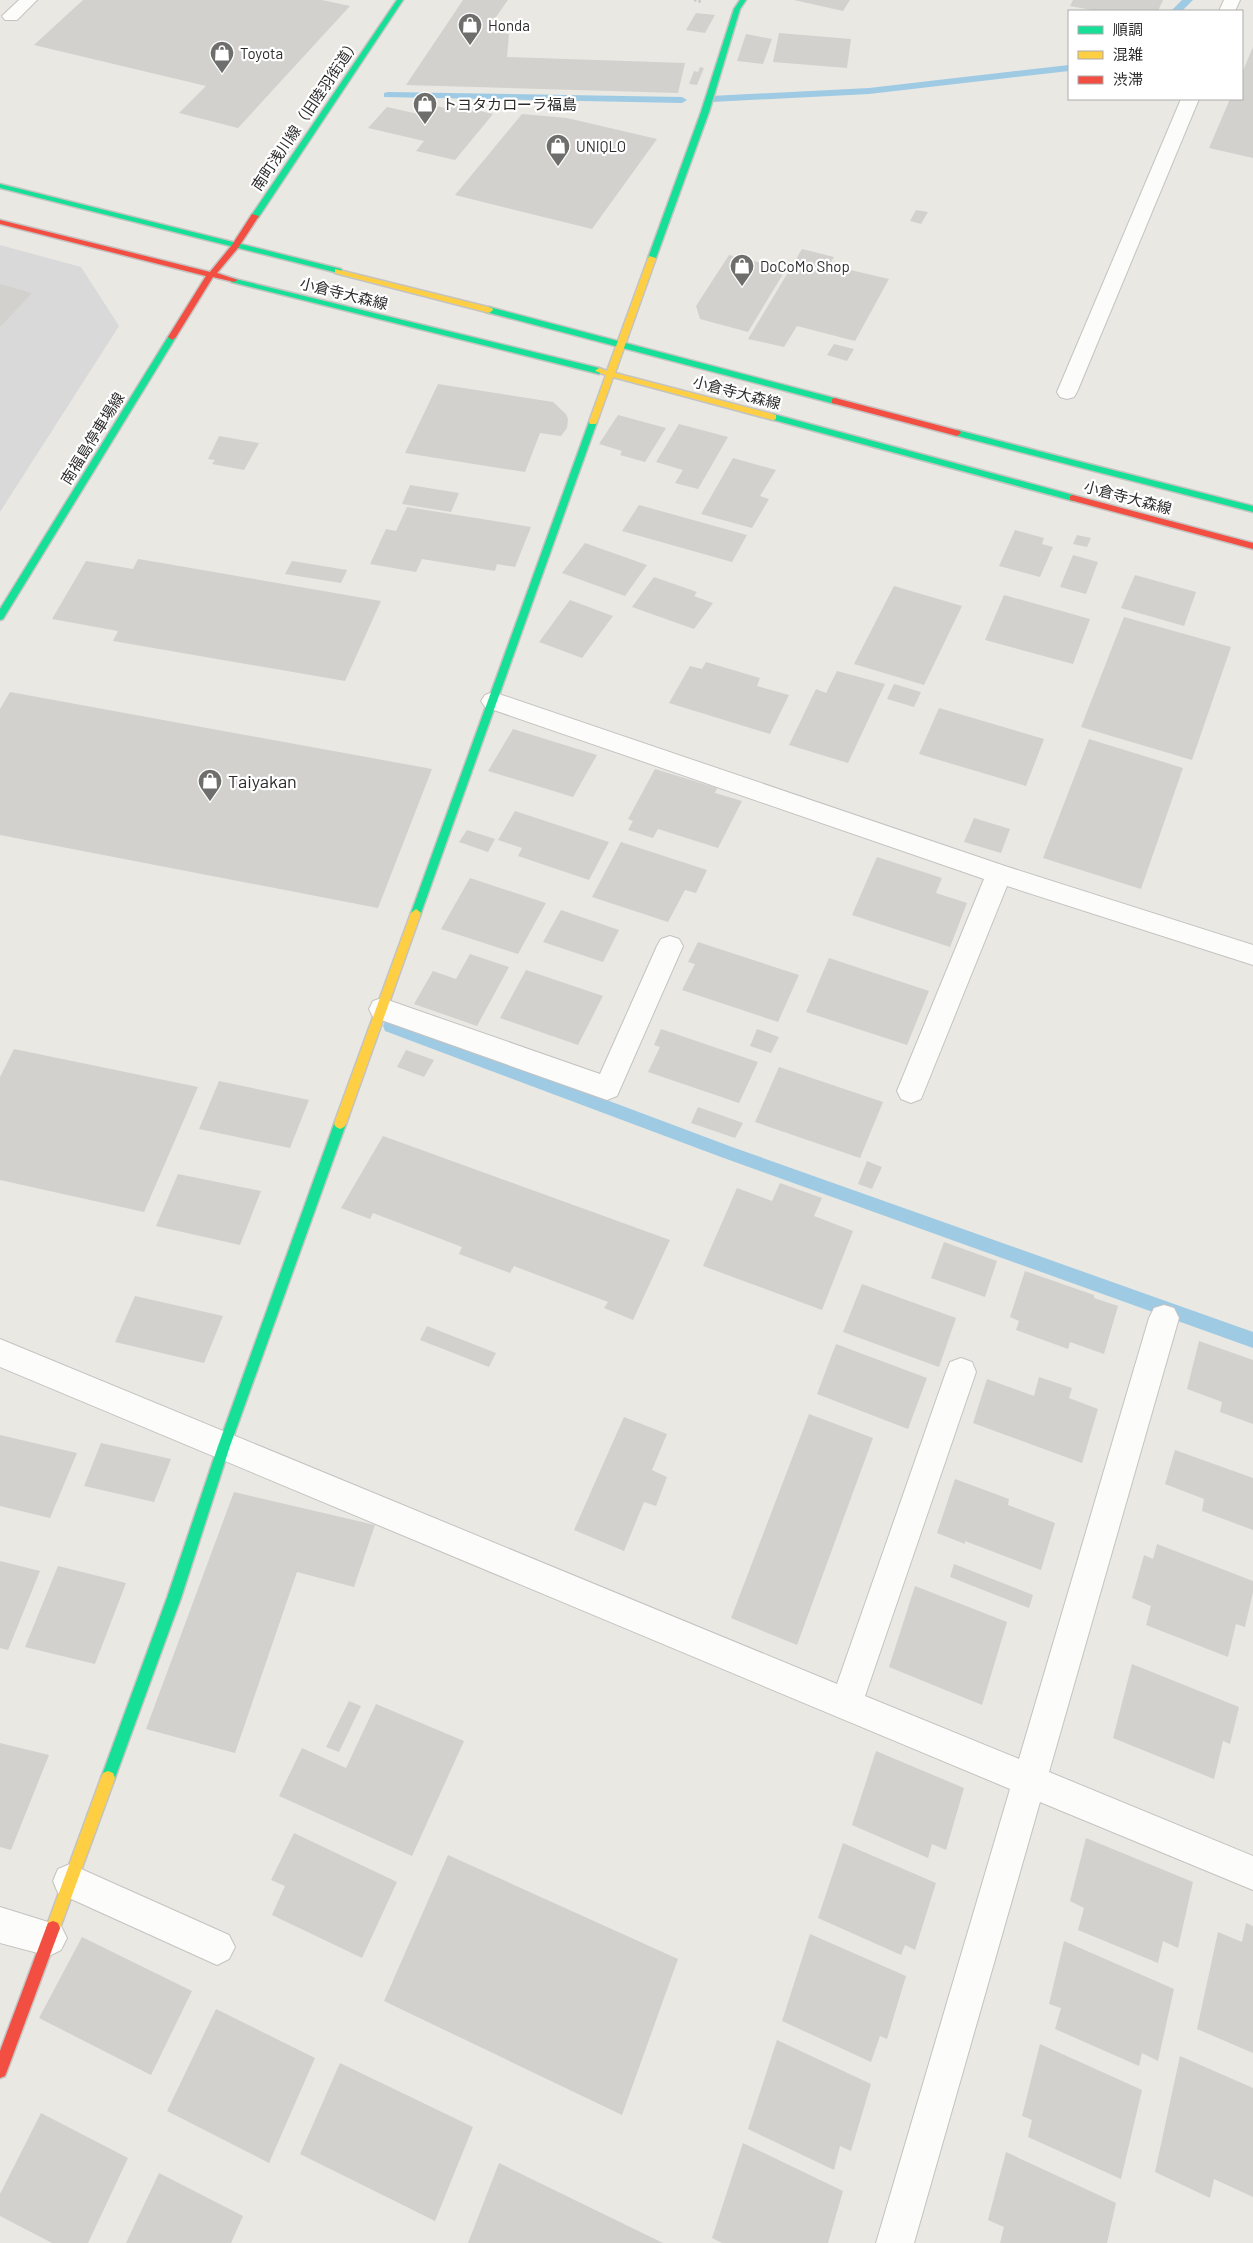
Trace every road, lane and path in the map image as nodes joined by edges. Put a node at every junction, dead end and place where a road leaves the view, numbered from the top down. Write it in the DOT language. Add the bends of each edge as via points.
graph roads {
  1 [pos="29,0"];
  2 [pos="400,0"];
  3 [pos="743,0"];
  4 [pos="11,16"];
  5 [pos="1190,100"];
  6 [pos="0,186"];
  7 [pos="0,222"];
  8 [pos="235,246"];
  9 [pos="210,276"];
  10 [pos="621,343"];
  11 [pos="610,374"];
  12 [pos="1067,392"];
  13 [pos="1253,509"];
  14 [pos="1253,546"];
  15 [pos="0,617"];
  16 [pos="493,701"];
  17 [pos="999,874"];
  18 [pos="670,946"];
  19 [pos="1253,955"];
  20 [pos="382,1008"];
  21 [pos="911,1091"];
  22 [pos="1164,1318"];
  23 [pos="1,1356"];
  24 [pos="961,1372"];
  25 [pos="224,1446"];
  26 [pos="846,1704"];
  27 [pos="1029,1781"];
  28 [pos="1253,1873"];
  29 [pos="70,1881"];
  30 [pos="0,1925"];
  31 [pos="49,1938"];
  32 [pos="217,1947"];
  33 [pos="0,2071"];
  34 [pos="895,2243"];
  1 -- 4 [label="street"];
  2 -- 8 [label="street, 南町浅川線（旧陸羽街道）"];
  3 -- 10 [label="street" via="737,9 705,112"];
  5 -- 12 [label="street"];
  6 -- 8 [label="street"];
  7 -- 9 [label="street"];
  8 -- 9 [label="street, 南福島停車場線"];
  8 -- 10 [label="street"];
  9 -- 11 [label="street, 小倉寺大森線"];
  9 -- 15 [label="street, 南福島停車場線"];
  10 -- 11 [label="street"];
  10 -- 13 [label="street"];
  11 -- 14 [label="street, 小倉寺大森線"];
  11 -- 16 [label="street"];
  16 -- 17 [label="street"];
  16 -- 20 [label="street"];
  17 -- 19 [label="street"];
  17 -- 21 [label="street"];
  18 -- 20 [label="street" via="607,1088"];
  20 -- 25 [label="street"];
  22 -- 27 [label="street"];
  23 -- 25 [label="street"];
  24 -- 26 [label="street"];
  25 -- 26 [label="street"];
  25 -- 29 [label="street" via="174,1598"];
  26 -- 27 [label="street"];
  27 -- 28 [label="street"];
  27 -- 34 [label="street"];
  29 -- 31 [label="street"];
  29 -- 32 [label="street"];
  30 -- 31 [label="street"];
  31 -- 33 [label="street"];
}
